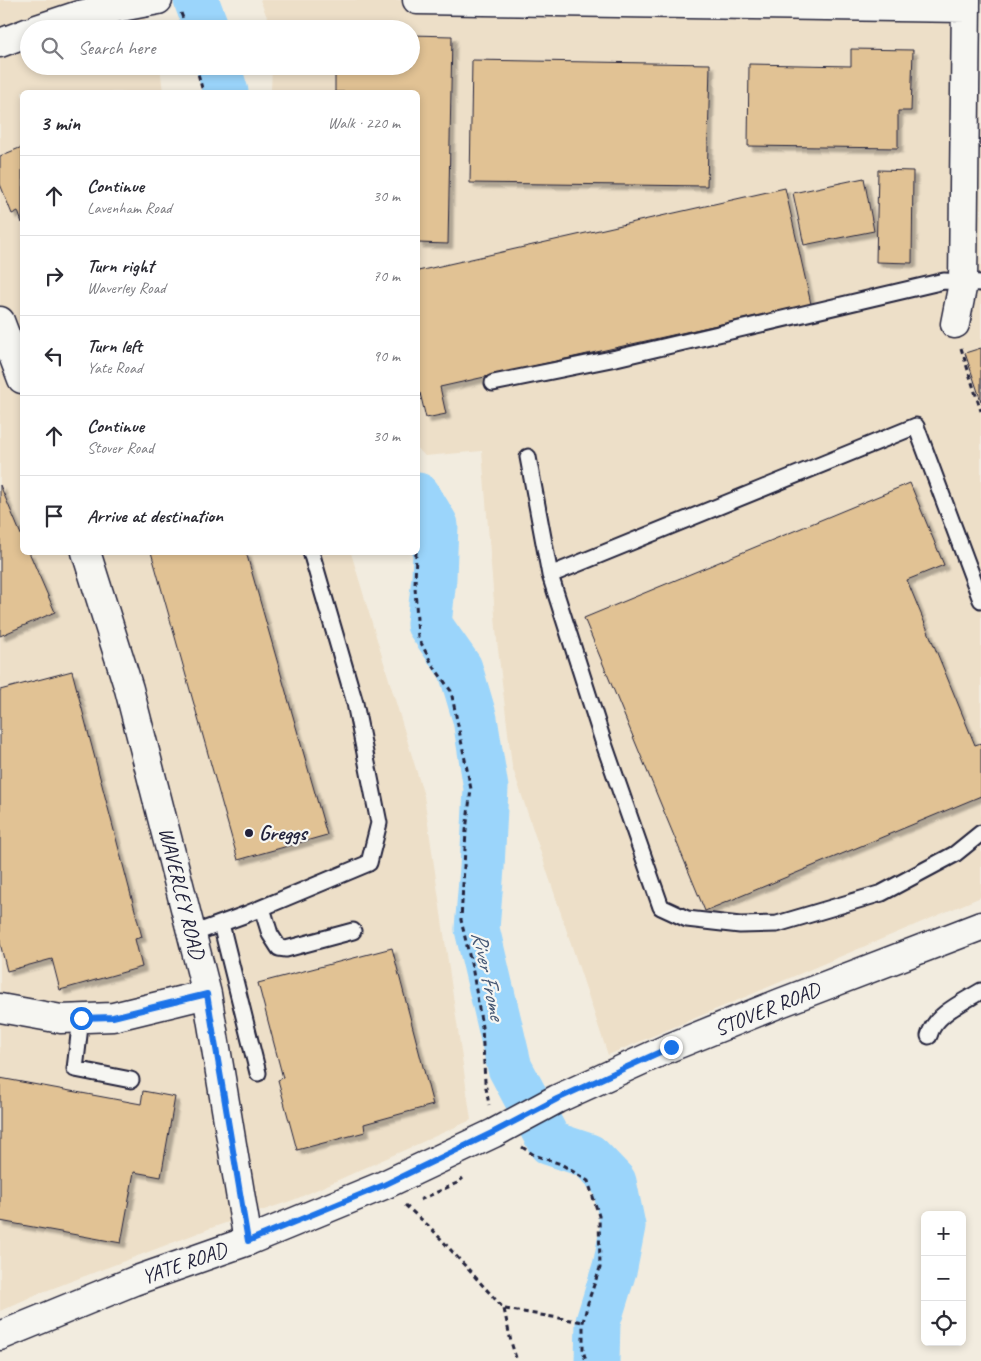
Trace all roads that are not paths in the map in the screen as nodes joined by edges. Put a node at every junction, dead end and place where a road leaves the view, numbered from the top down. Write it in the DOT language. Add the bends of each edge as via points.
graph roads {
  1 [pos="158,0"];
  2 [pos="417,0"];
  3 [pos="455,0"];
  4 [pos="746,2"];
  5 [pos="966,4"];
  6 [pos="64,20"];
  7 [pos="20,35"];
  8 [pos="0,43"];
  9 [pos="972,283"];
  10 [pos="0,321"];
  11 [pos="955,324"];
  12 [pos="20,374"];
  13 [pos="493,383"];
  14 [pos="528,457"];
  15 [pos="87,555"];
  16 [pos="312,555"];
  17 [pos="550,576"];
  18 [pos="981,600"];
  19 [pos="981,833"];
  20 [pos="262,908"];
  21 [pos="221,924"];
  22 [pos="981,926"];
  23 [pos="353,931"];
  24 [pos="192,934"];
  25 [pos="981,991"];
  26 [pos="207,994"];
  27 [pos="0,1008"];
  28 [pos="81,1018"];
  29 [pos="929,1036"];
  30 [pos="258,1073"];
  31 [pos="132,1080"];
  32 [pos="557,1099"];
  33 [pos="248,1241"];
  34 [pos="0,1336"];
  1 -- 6 [label="street"];
  2 -- 3 [label="street"];
  3 -- 4 [label="street"];
  4 -- 5 [label="street"];
  5 -- 9 [label="street"];
  7 -- 8 [label="street"];
  9 -- 11 [label="street"];
  9 -- 13 [label="lane" via="944,281 616,358"];
  10 -- 12 [label="street"];
  14 -- 17 [label="lane"];
  15 -- 24 [label="street, WAVERLEY ROAD" via="129,689"];
  16 -- 20 [label="lane" via="355,703 380,823 369,864"];
  17 -- 18 [label="lane" via="916,426"];
  17 -- 19 [label="lane" via="661,907 687,919 740,925 777,924 882,893 955,854"];
  20 -- 21 [label="lane"];
  20 -- 23 [label="lane" via="270,934 279,948"];
  21 -- 24 [label="lane"];
  21 -- 30 [label="lane"];
  22 -- 32 [label="street, STOVER ROAD" via="671,1047"];
  24 -- 26 [label="street, WAVERLEY ROAD"];
  25 -- 29 [label="lane" via="937,1019"];
  26 -- 28 [label="street" via="113,1017"];
  26 -- 33 [label="street, WAVERLEY ROAD"];
  27 -- 28 [label="street" via="61,1019"];
  28 -- 31 [label="lane" via="75,1069"];
  32 -- 33 [label="street, YATE ROAD" via="511,1135"];
  33 -- 34 [label="street, YATE ROAD" via="134,1281"];
}
